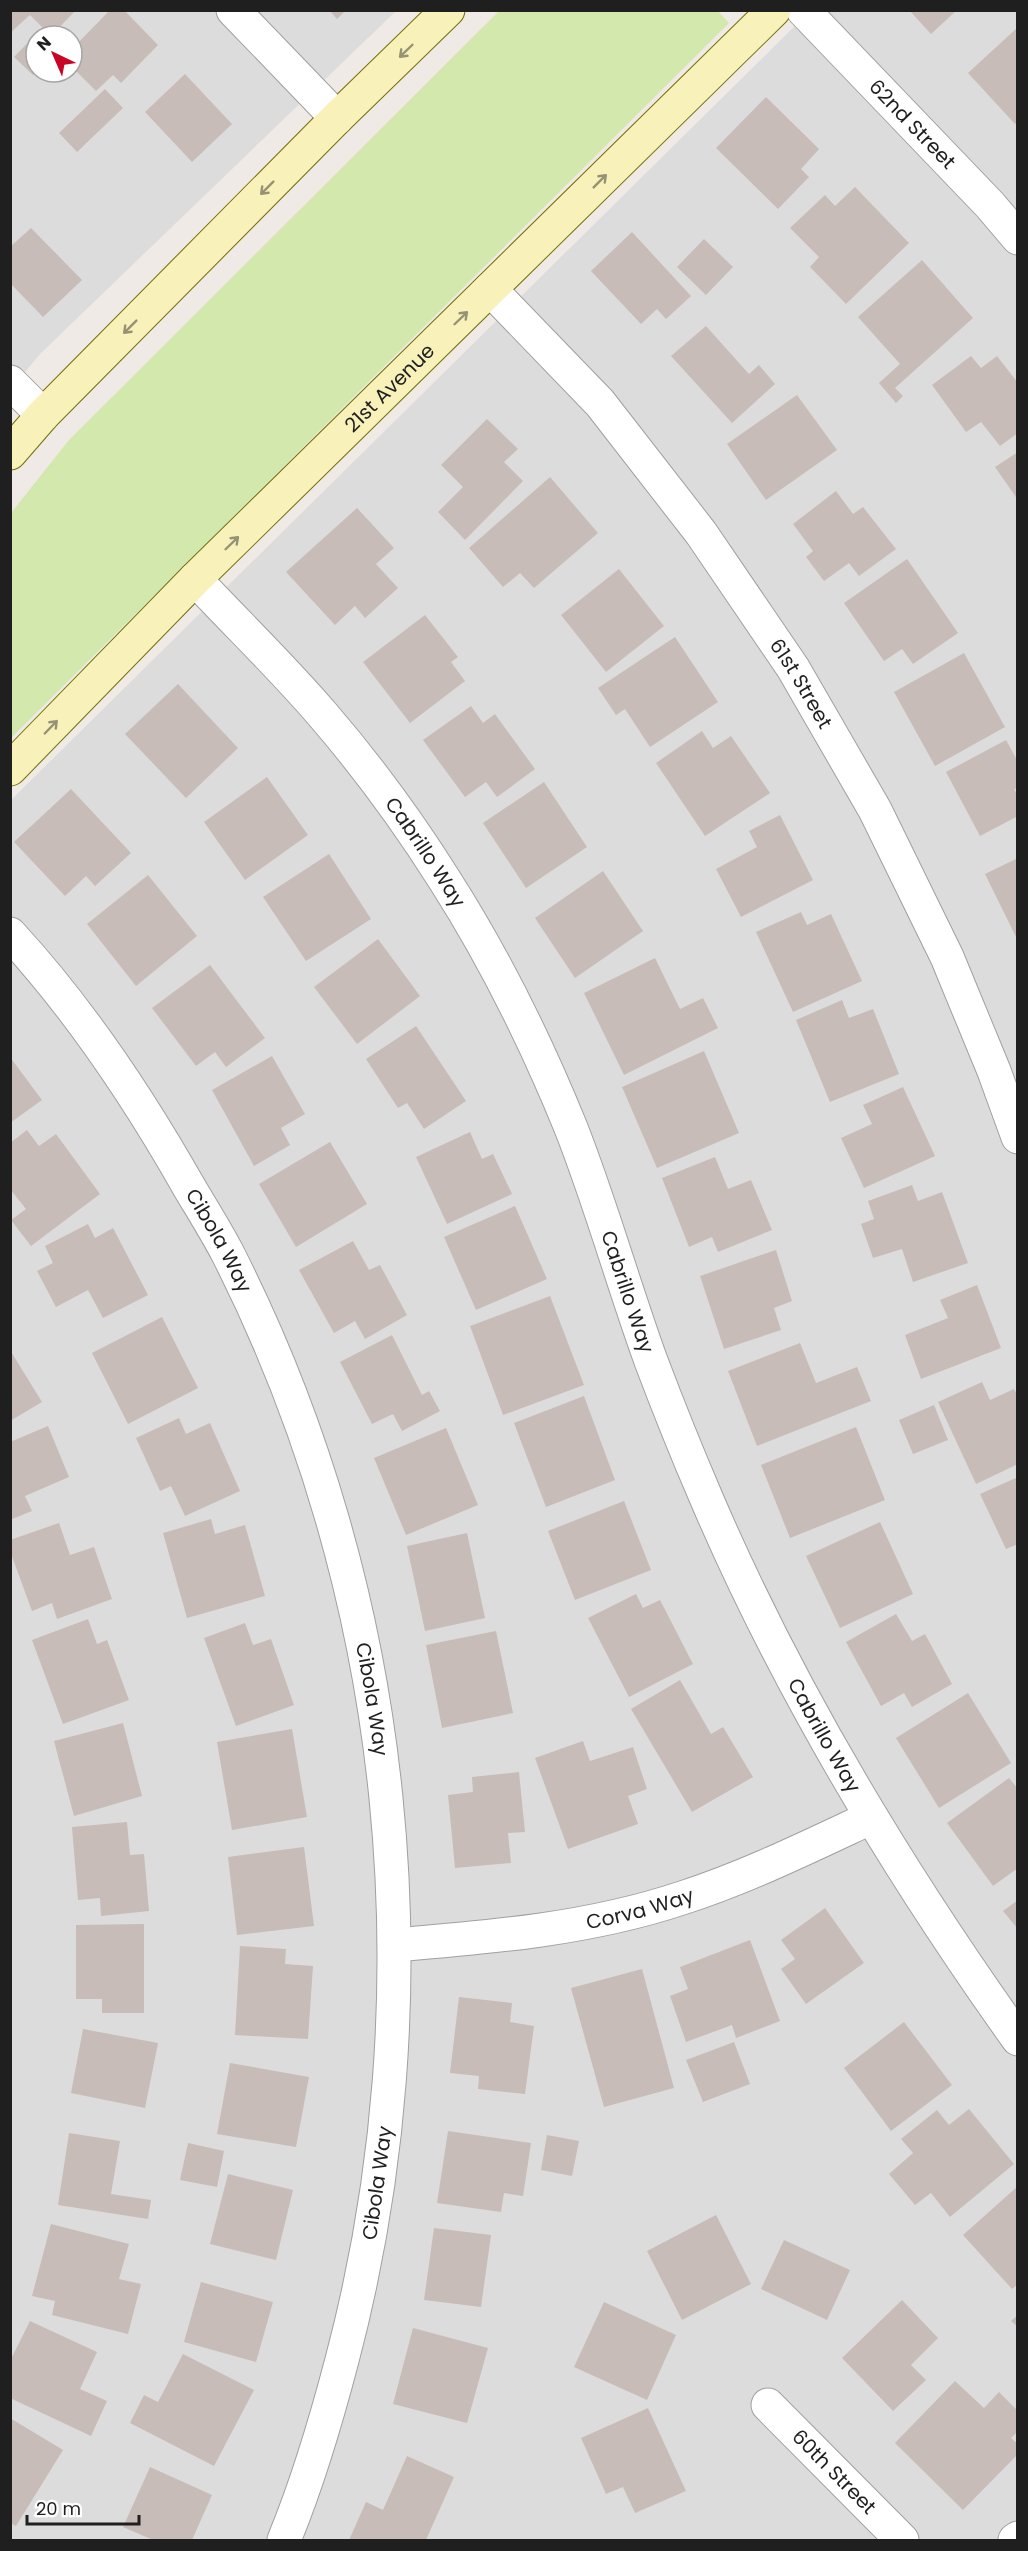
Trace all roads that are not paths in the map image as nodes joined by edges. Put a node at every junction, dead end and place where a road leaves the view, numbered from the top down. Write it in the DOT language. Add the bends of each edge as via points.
graph roads {
  1 [pos="233,10"];
  2 [pos="448,10"];
  3 [pos="774,10"];
  4 [pos="803,10"];
  5 [pos="337,118"];
  6 [pos="1017,238"];
  7 [pos="490,290"];
  8 [pos="10,382"];
  9 [pos="43,415"];
  10 [pos="10,453"];
  11 [pos="195,579"];
  12 [pos="10,769"];
  13 [pos="10,934"];
  14 [pos="1017,1137"];
  15 [pos="870,1818"];
  16 [pos="395,1945"];
  17 [pos="1017,2039"];
  18 [pos="768,2405"];
  19 [pos="284,2541"];
  20 [pos="902,2541"];
  1 -- 5 [label="street"];
  2 -- 5 [label="street, one-way"];
  7 -- 3 [label="street, 21st Avenue, one-way"];
  4 -- 6 [label="street, 62nd Street"];
  5 -- 9 [label="street, one-way"];
  11 -- 7 [label="street, 21st Avenue, one-way"];
  7 -- 14 [label="street, 61st Street" via="600,403 701,533 793,668 875,810 947,957"];
  8 -- 9 [label="street"];
  9 -- 10 [label="street"];
  12 -- 11 [label="street, 21st Avenue, one-way"];
  11 -- 15 [label="street, Cabrillo Way" via="322,713 386,794 444,879 495,968 571,1130 652,1364 706,1498 767,1629"];
  13 -- 16 [label="street, Cibola Way" via="99,1044 160,1135 227,1254 273,1352 321,1480 350,1586 370,1682 384,1773 394,1882"];
  15 -- 16 [label="street, Corva Way" via="762,1869 670,1902 596,1921 511,1936"];
  15 -- 17 [label="street, Cabrillo Way"];
  16 -- 19 [label="street, Cibola Way" via="393,2046 380,2181 361,2289 326,2421"];
  18 -- 20 [label="street, 60th Street"];
}
